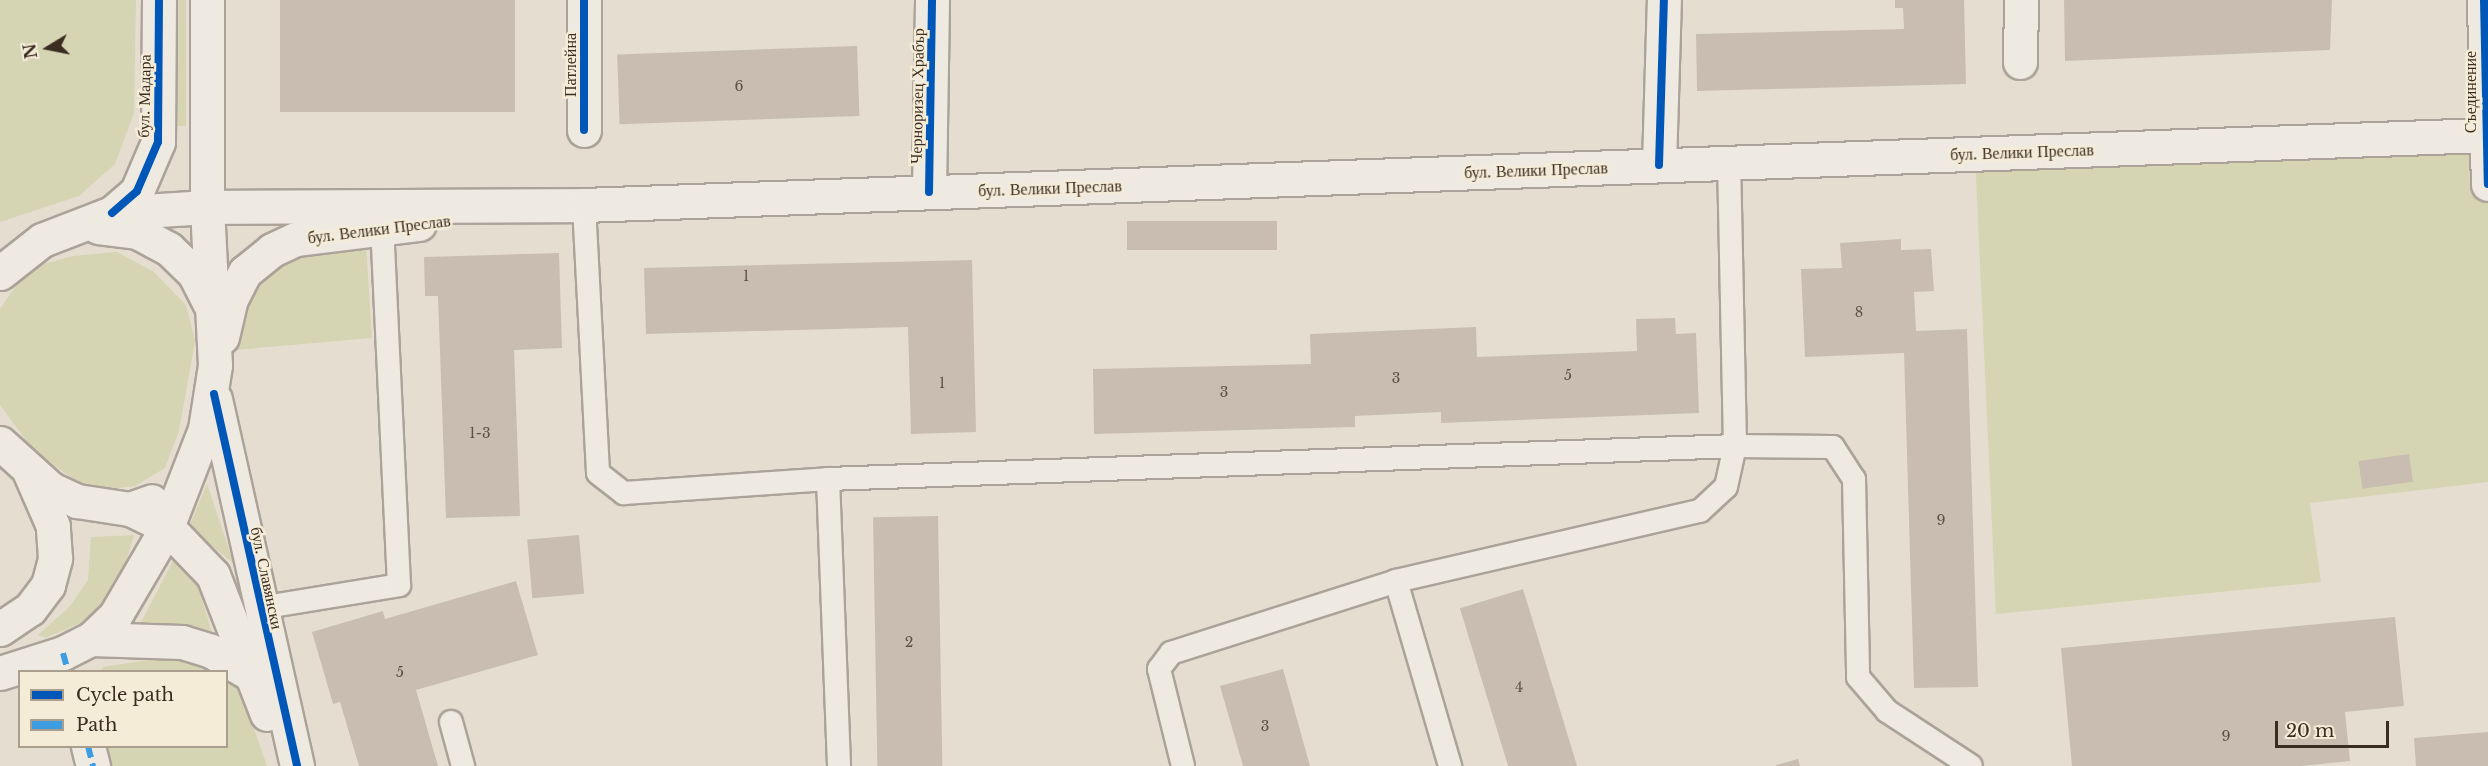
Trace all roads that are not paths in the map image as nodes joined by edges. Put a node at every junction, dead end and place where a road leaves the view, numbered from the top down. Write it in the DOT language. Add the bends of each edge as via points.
graph roads {
  1 [pos="159,0"];
  2 [pos="207,0"];
  3 [pos="584,0"];
  4 [pos="932,0"];
  5 [pos="1664,0"];
  6 [pos="2021,0"];
  7 [pos="2484,0"];
  8 [pos="2020,62"];
  9 [pos="584,130"];
  10 [pos="2487,137"];
  11 [pos="1729,162"];
  12 [pos="1659,165"];
  13 [pos="2488,184"];
  14 [pos="929,192"];
  15 [pos="584,205"];
  16 [pos="207,207"];
  17 [pos="112,213"];
  18 [pos="382,229"];
  19 [pos="69,232"];
  20 [pos="5,262"];
  21 [pos="210,304"];
  22 [pos="214,380"];
  23 [pos="0,443"];
  24 [pos="1735,446"];
  25 [pos="189,470"];
  26 [pos="30,473"];
  27 [pos="828,479"];
  28 [pos="130,509"];
  29 [pos="167,527"];
  30 [pos="1396,581"];
  31 [pos="259,608"];
  32 [pos="0,629"];
  33 [pos="74,654"];
  34 [pos="0,673"];
  35 [pos="252,675"];
  36 [pos="451,722"];
  37 [pos="88,748"];
  38 [pos="93,766"];
  39 [pos="286,766"];
  40 [pos="297,766"];
  41 [pos="463,766"];
  42 [pos="839,766"];
  43 [pos="1183,766"];
  44 [pos="1450,766"];
  45 [pos="1971,766"];
  1 -- 17 [label="main road, бул. Мадара" via="158,142 137,191"];
  2 -- 16 [label="main road"];
  3 -- 9 [label="main road, Патлейна"];
  4 -- 14 [label="main road, Черноризец Храбър"];
  5 -- 12 [label="main road"];
  6 -- 8 [label="main road"];
  7 -- 10 [label="main road, Съединение"];
  10 -- 11 [label="main road, бул. Велики Преслав"];
  10 -- 13 [label="main road, Съединение"];
  11 -- 12 [label="main road, бул. Велики Преслав"];
  11 -- 24 [label="lane"];
  12 -- 14 [label="main road, бул. Велики Преслав"];
  14 -- 15 [label="main road, бул. Велики Преслав"];
  15 -- 16 [label="main road, бул. Велики Преслав"];
  15 -- 18 [label="main road, бул. Велики Преслав"];
  15 -- 27 [label="lane" via="598,473 624,493"];
  16 -- 17 [label="main road, бул. Велики Преслав"];
  16 -- 21 [label="main road, бул. Славянски"];
  17 -- 19 [label="main road"];
  18 -- 22 [label="main road, бул. Велики Преслав" via="296,239 272,250 245,272 231,299"];
  18 -- 31 [label="lane" via="399,585"];
  19 -- 20 [label="main road" via="42,240"];
  19 -- 21 [label="main road" via="103,227 137,232 169,249 194,273"];
  21 -- 22 [label="main road, бул. Славянски"];
  22 -- 25 [label="main road, бул. Велики Преслав"];
  22 -- 31 [label="main road, бул. Славянски"];
  23 -- 26 [label="main road"];
  24 -- 27 [label="lane"];
  24 -- 30 [label="lane" via="1726,487 1700,511"];
  24 -- 45 [label="lane" via="1833,447 1854,479 1858,677 1887,711"];
  25 -- 28 [label="main road" via="170,489"];
  25 -- 29 [label="main road, бул. Велики Преслав"];
  26 -- 28 [label="main road" via="77,501"];
  26 -- 32 [label="main road" via="53,526 55,558 48,585 30,609"];
  27 -- 42 [label="lane"];
  28 -- 29 [label="main road"];
  29 -- 33 [label="main road, бул. Велики Преслав" via="133,592"];
  29 -- 35 [label="main road" via="213,575"];
  30 -- 43 [label="lane" via="1171,653 1159,669"];
  30 -- 44 [label="lane"];
  31 -- 40 [label="main road, бул. Славянски"];
  33 -- 34 [label="main road"];
  33 -- 35 [label="main road" via="182,642 211,651"];
  35 -- 39 [label="main road"];
  36 -- 41 [label="lane"];
  37 -- 38 [label="main road"];
}
